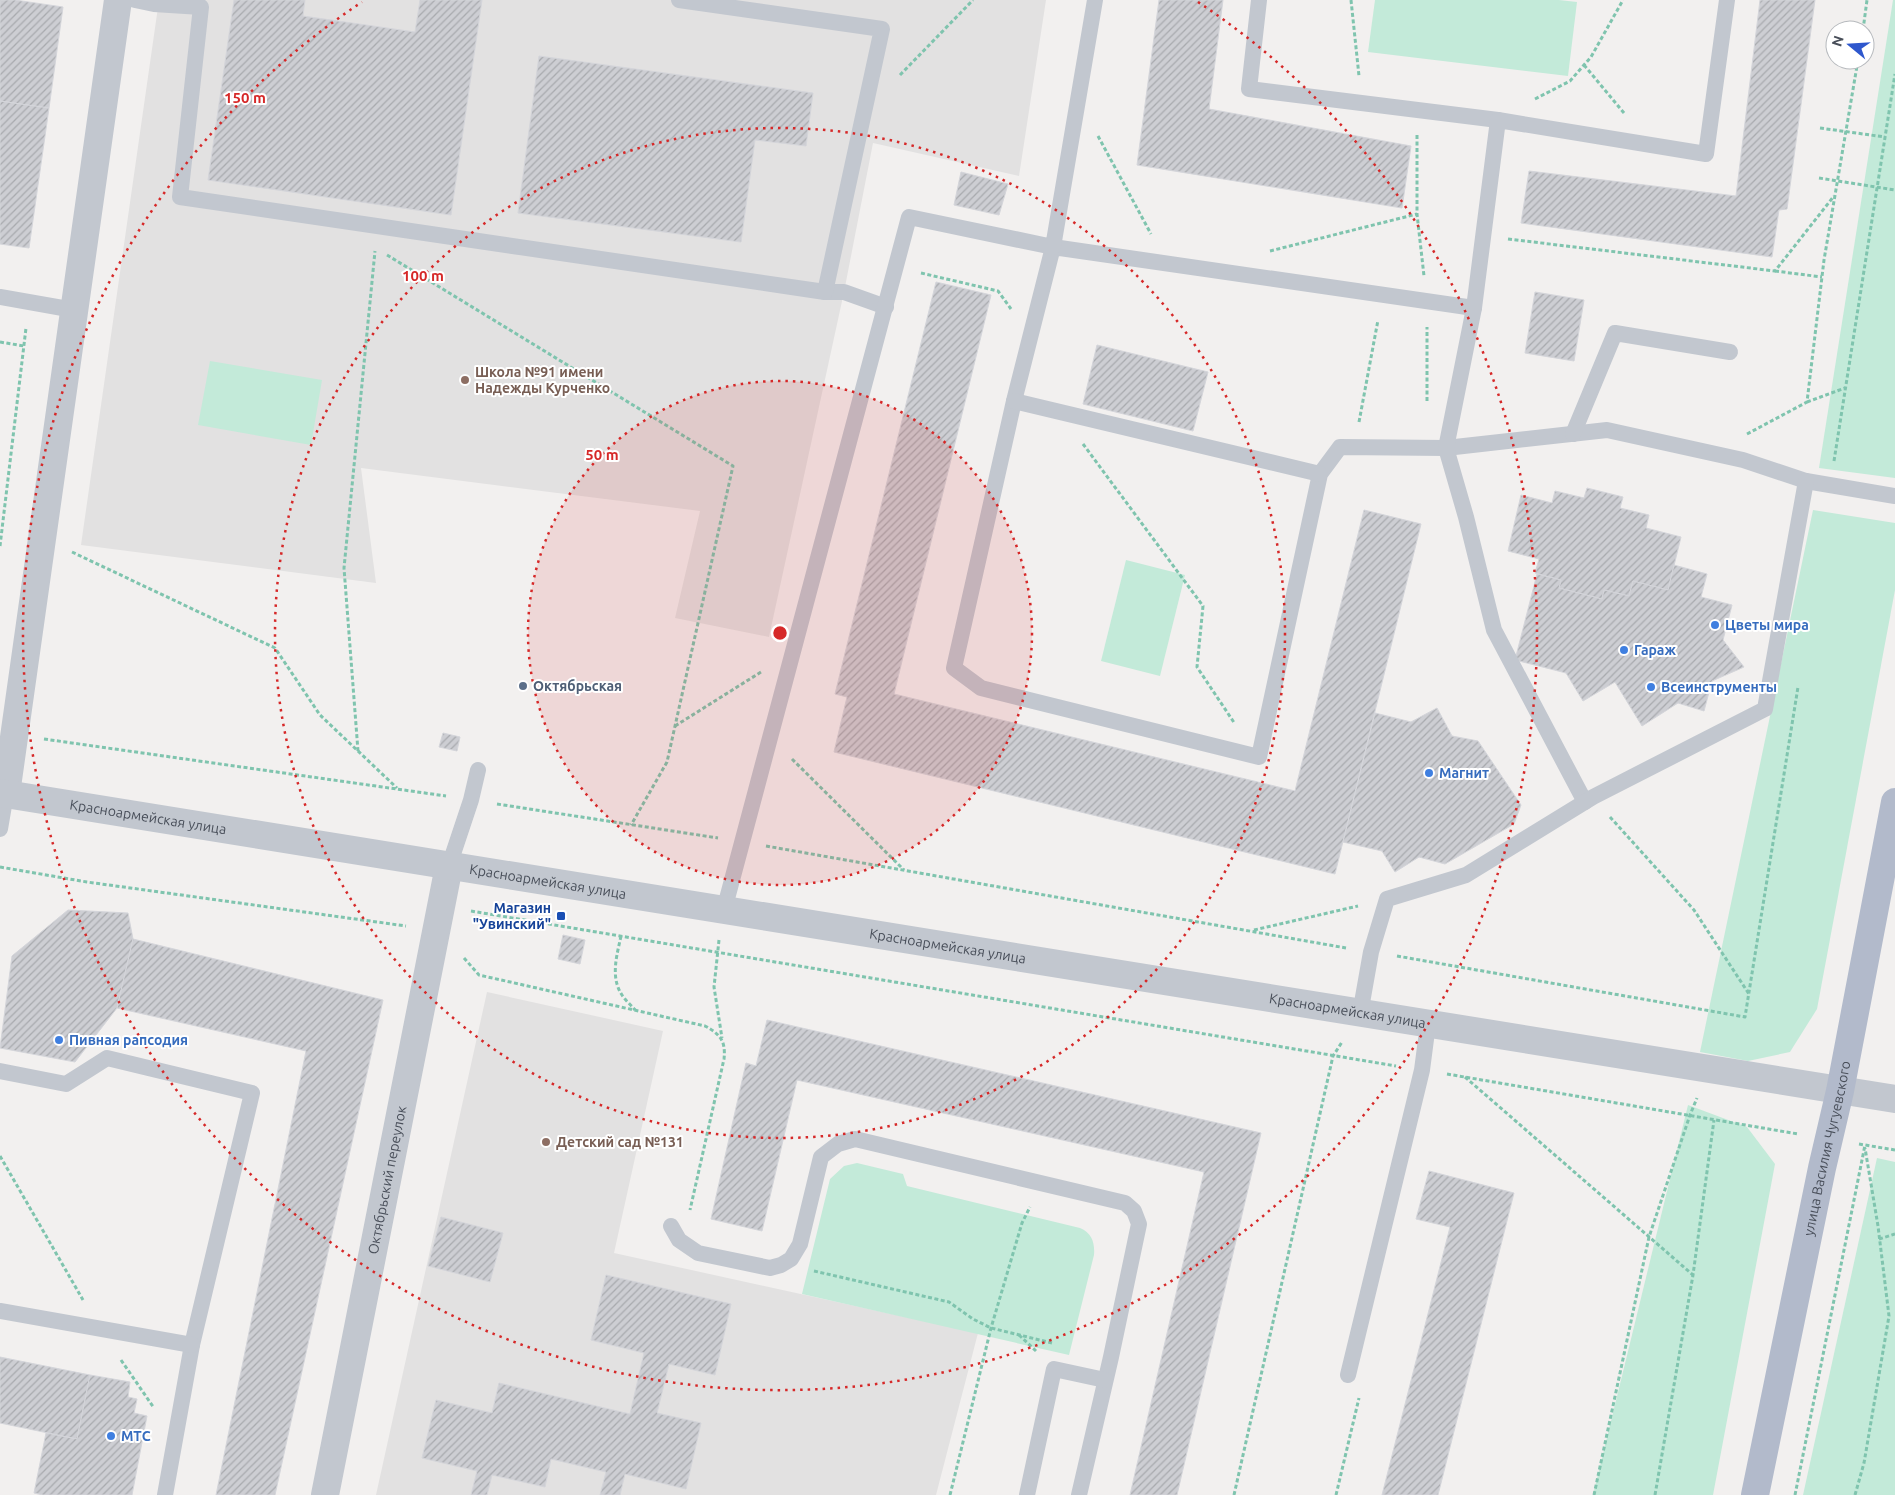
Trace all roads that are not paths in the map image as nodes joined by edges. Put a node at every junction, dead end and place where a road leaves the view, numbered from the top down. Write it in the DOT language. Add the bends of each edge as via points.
graph roads {
  1 [pos="118,0"];
  2 [pos="135,0"];
  3 [pos="679,0"];
  4 [pos="1095,0"];
  5 [pos="1259,0"];
  6 [pos="1727,0"];
  7 [pos="202,4"];
  8 [pos="1498,120"];
  9 [pos="1053,246"];
  10 [pos="825,292"];
  11 [pos="0,296"];
  12 [pos="886,307"];
  13 [pos="1474,308"];
  14 [pos="74,310"];
  15 [pos="1730,352"];
  16 [pos="1014,401"];
  17 [pos="1573,434"];
  18 [pos="1446,448"];
  19 [pos="1320,474"];
  20 [pos="1806,480"];
  21 [pos="1895,496"];
  22 [pos="478,770"];
  23 [pos="3,793"];
  24 [pos="1589,800"];
  25 [pos="1895,802"];
  26 [pos="0,829"];
  27 [pos="449,866"];
  28 [pos="724,910"];
  29 [pos="1360,1014"];
  30 [pos="1428,1024"];
  31 [pos="0,1071"];
  32 [pos="1840,1091"];
  33 [pos="1895,1099"];
  34 [pos="671,1226"];
  35 [pos="0,1311"];
  36 [pos="192,1345"];
  37 [pos="1348,1375"];
  38 [pos="1105,1380"];
  39 [pos="165,1495"];
  40 [pos="325,1495"];
  41 [pos="1027,1495"];
  42 [pos="1079,1495"];
  43 [pos="1755,1495"];
  1 -- 14 [label="street"];
  2 -- 7 [label="lane" via="154,4"];
  3 -- 10 [label="lane" via="882,29"];
  4 -- 9 [label="lane"];
  5 -- 8 [label="lane" via="1249,89"];
  6 -- 8 [label="lane" via="1706,154"];
  7 -- 10 [label="lane" via="180,197"];
  8 -- 13 [label="lane"];
  9 -- 12 [label="lane" via="909,217"];
  9 -- 13 [label="lane"];
  9 -- 16 [label="lane"];
  10 -- 12 [label="lane" via="844,292"];
  11 -- 14 [label="lane"];
  12 -- 28 [label="lane"];
  13 -- 18 [label="lane"];
  14 -- 23 [label="street"];
  15 -- 17 [label="lane" via="1615,333"];
  16 -- 19 [label="lane"];
  16 -- 19 [label="lane" via="954,668 981,688 1258,757"];
  17 -- 18 [label="lane"];
  17 -- 20 [label="lane" via="1607,430 1744,460"];
  18 -- 19 [label="lane" via="1340,447"];
  18 -- 24 [label="lane" via="1494,630"];
  20 -- 21 [label="lane"];
  20 -- 24 [label="lane" via="1765,708"];
  22 -- 27 [label="lane"];
  23 -- 26 [label="lane"];
  23 -- 27 [label="street, Красноармейская улица"];
  24 -- 29 [label="lane" via="1466,875 1387,899 1371,952"];
  25 -- 32 [label="main road, улица Василия Чугуевского"];
  27 -- 28 [label="street, Красноармейская улица"];
  27 -- 40 [label="street, Октябрьский переулок"];
  28 -- 29 [label="street, Красноармейская улица"];
  29 -- 30 [label="street, Красноармейская улица"];
  30 -- 32 [label="street, Красноармейская улица"];
  30 -- 37 [label="lane" via="1422,1070"];
  31 -- 36 [label="lane" via="66,1084 106,1058 252,1093"];
  32 -- 33 [label="street, Красноармейская улица"];
  32 -- 43 [label="main road, улица Василия Чугуевского"];
  34 -- 38 [label="lane" via="679,1240 698,1253 770,1268 781,1265 790,1259 800,1244 821,1157 829,1149 855,1140 1125,1203 1134,1211 1139,1224"];
  35 -- 36 [label="lane"];
  36 -- 39 [label="lane"];
  38 -- 41 [label="lane" via="1054,1369"];
  38 -- 42 [label="lane"];
}
